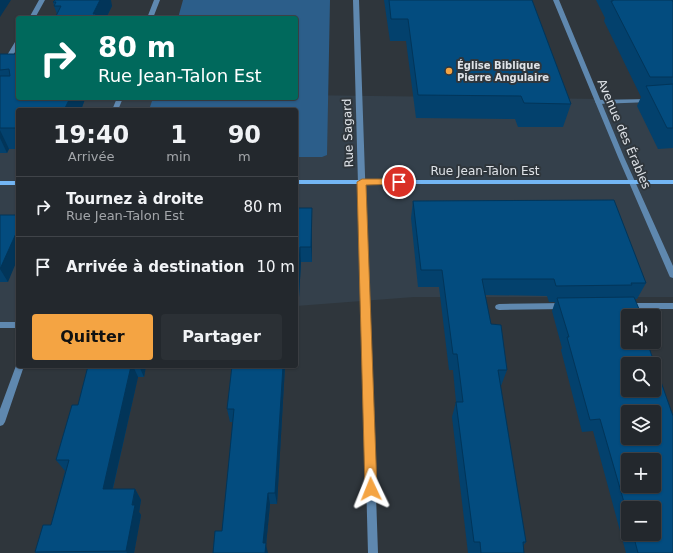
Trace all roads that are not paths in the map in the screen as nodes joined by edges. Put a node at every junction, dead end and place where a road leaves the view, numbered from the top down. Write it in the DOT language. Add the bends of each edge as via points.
graph roads {
  1 [pos="42,0"];
  2 [pos="157,0"];
  3 [pos="356,0"];
  4 [pos="556,0"];
  5 [pos="33,16"];
  6 [pos="151,16"];
  7 [pos="16,45"];
  8 [pos="0,72"];
  9 [pos="659,101"];
  10 [pos="598,102"];
  11 [pos="298,182"];
  12 [pos="362,182"];
  13 [pos="632,182"];
  14 [pos="673,182"];
  15 [pos="0,183"];
  16 [pos="16,183"];
  17 [pos="673,275"];
  18 [pos="569,306"];
  19 [pos="616,306"];
  20 [pos="673,306"];
  21 [pos="499,307"];
  22 [pos="0,325"];
  23 [pos="16,325"];
  24 [pos="19,368"];
  25 [pos="0,422"];
  26 [pos="373,553"];
  1 -- 5 [label="street"];
  2 -- 6 [label="street"];
  3 -- 12 [label="street, Rue Sagard"];
  4 -- 10 [label="street, Avenue des Érables"];
  7 -- 8 [label="street"];
  9 -- 10 [label="street"];
  10 -- 13 [label="street, Avenue des Érables"];
  11 -- 12 [label="main road, Rue Jean-Talon Est"];
  12 -- 13 [label="main road, Rue Jean-Talon Est"];
  12 -- 26 [label="street, Rue Sagard"];
  13 -- 14 [label="main road, Rue Jean-Talon Est"];
  13 -- 17 [label="street, Avenue des Érables"];
  15 -- 16 [label="main road"];
  18 -- 21 [label="street"];
  19 -- 20 [label="street"];
  22 -- 23 [label="street"];
  24 -- 25 [label="street"];
}
